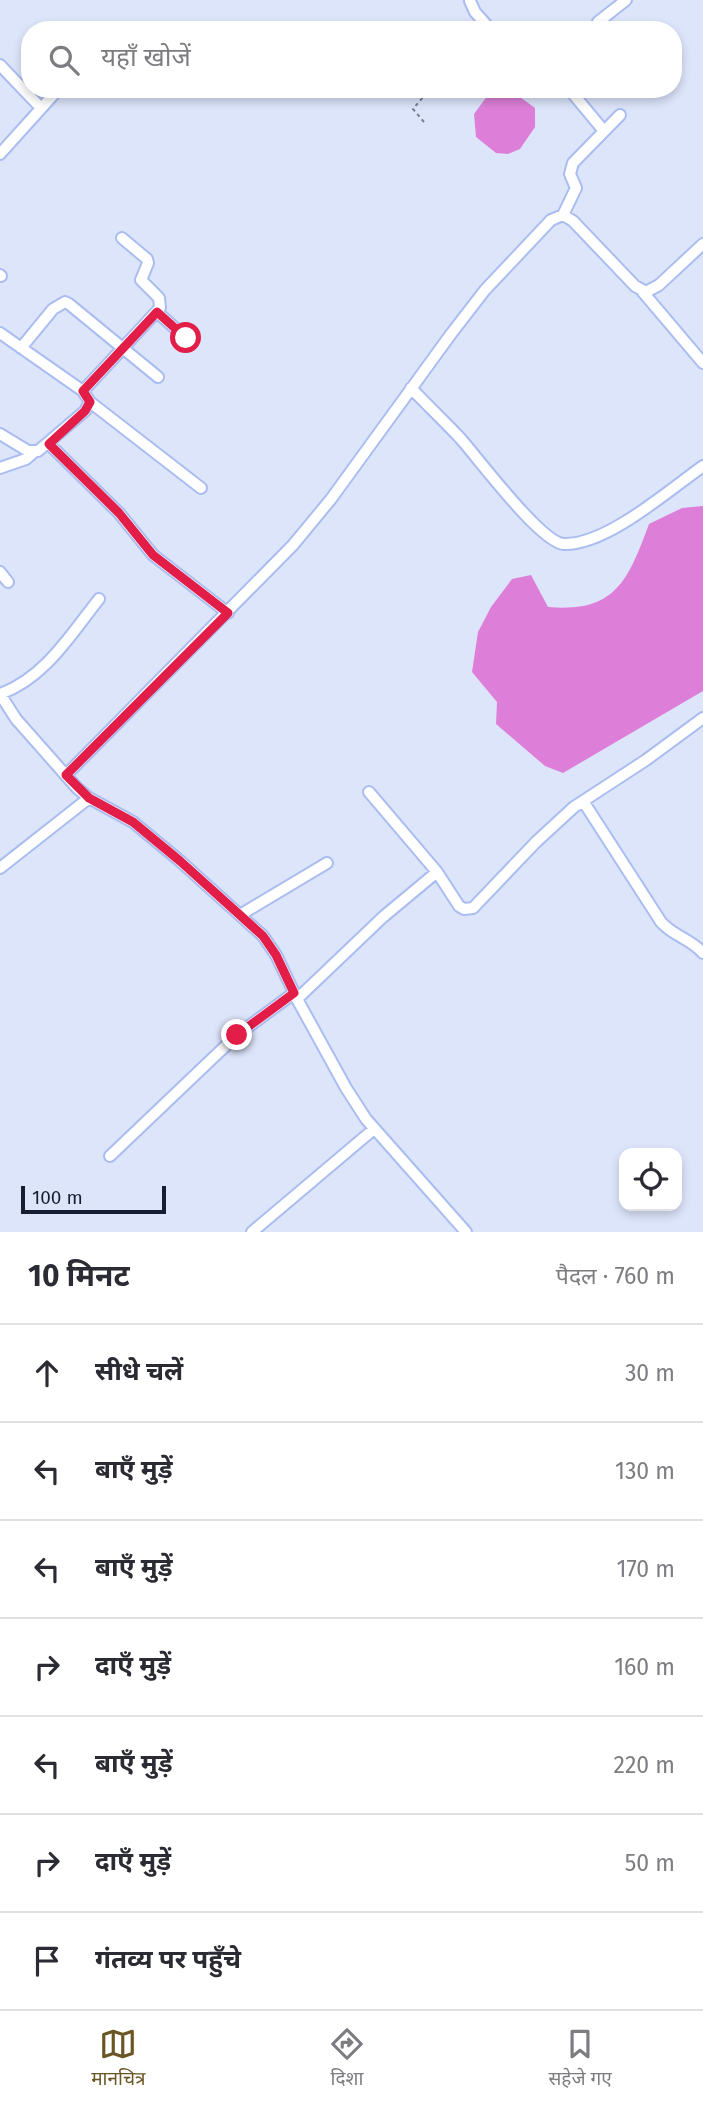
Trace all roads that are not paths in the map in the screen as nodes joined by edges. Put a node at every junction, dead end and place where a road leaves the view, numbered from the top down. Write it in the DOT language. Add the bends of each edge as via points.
graph roads {
  1 [pos="470,0"];
  2 [pos="484,0"];
  3 [pos="626,0"];
  4 [pos="483,21"];
  5 [pos="598,21"];
  6 [pos="0,65"];
  7 [pos="21,87"];
  8 [pos="31,98"];
  9 [pos="50,98"];
  10 [pos="576,98"];
  11 [pos="41,108"];
  12 [pos="620,115"];
  13 [pos="604,131"];
  14 [pos="1,149"];
  15 [pos="563,215"];
  16 [pos="122,237"];
  17 [pos="703,244"];
  18 [pos="642,291"];
  19 [pos="157,312"];
  20 [pos="0,333"];
  21 [pos="186,338"];
  22 [pos="124,347"];
  23 [pos="21,348"];
  24 [pos="703,363"];
  25 [pos="158,377"];
  26 [pos="411,388"];
  27 [pos="83,391"];
  28 [pos="90,402"];
  29 [pos="0,434"];
  30 [pos="49,444"];
  31 [pos="34,452"];
  32 [pos="703,466"];
  33 [pos="0,468"];
  34 [pos="201,488"];
  35 [pos="0,572"];
  36 [pos="8,582"];
  37 [pos="99,598"];
  38 [pos="228,613"];
  39 [pos="0,694"];
  40 [pos="703,718"];
  41 [pos="66,775"];
  42 [pos="369,792"];
  43 [pos="89,798"];
  44 [pos="583,801"];
  45 [pos="327,863"];
  46 [pos="0,868"];
  47 [pos="437,872"];
  48 [pos="240,915"];
  49 [pos="703,953"];
  50 [pos="295,996"];
  51 [pos="374,1129"];
  52 [pos="110,1156"];
  53 [pos="252,1232"];
  54 [pos="466,1232"];
  1 -- 2 [label="street"];
  1 -- 4 [label="street"];
  3 -- 5 [label="street"];
  6 -- 7 [label="street"];
  8 -- 11 [label="street"];
  9 -- 11 [label="street"];
  10 -- 13 [label="street"];
  11 -- 14 [label="street"];
  12 -- 13 [label="street"];
  13 -- 15 [label="street" via="572,163 570,174 576,188"];
  15 -- 18 [label="street"];
  15 -- 26 [label="street" via="551,220 503,270"];
  16 -- 19 [label="street" via="147,259 141,281 159,298"];
  17 -- 18 [label="street" via="654,289"];
  18 -- 24 [label="street"];
  19 -- 21 [label="street"];
  19 -- 22 [label="street"];
  20 -- 23 [label="street"];
  22 -- 23 [label="street" via="65,302 53,309"];
  22 -- 25 [label="street"];
  22 -- 27 [label="street"];
  23 -- 27 [label="street"];
  26 -- 32 [label="street" via="523,512 558,543 569,544 613,529"];
  26 -- 38 [label="street" via="315,519"];
  27 -- 28 [label="street"];
  28 -- 30 [label="street"];
  28 -- 34 [label="street"];
  29 -- 31 [label="street"];
  30 -- 31 [label="street"];
  30 -- 38 [label="street" via="119,513 153,555"];
  31 -- 33 [label="street"];
  35 -- 36 [label="street"];
  37 -- 39 [label="street" via="45,666"];
  38 -- 41 [label="street"];
  39 -- 41 [label="street"];
  40 -- 44 [label="street"];
  41 -- 43 [label="street"];
  42 -- 47 [label="street"];
  43 -- 46 [label="street"];
  43 -- 48 [label="street" via="133,822"];
  44 -- 47 [label="street" via="473,908 459,906"];
  44 -- 49 [label="street" via="661,922"];
  45 -- 48 [label="street"];
  47 -- 50 [label="street"];
  48 -- 50 [label="street" via="276,955"];
  50 -- 51 [label="street"];
  50 -- 52 [label="street" via="237,1035"];
  51 -- 53 [label="street"];
  51 -- 54 [label="street"];
}
